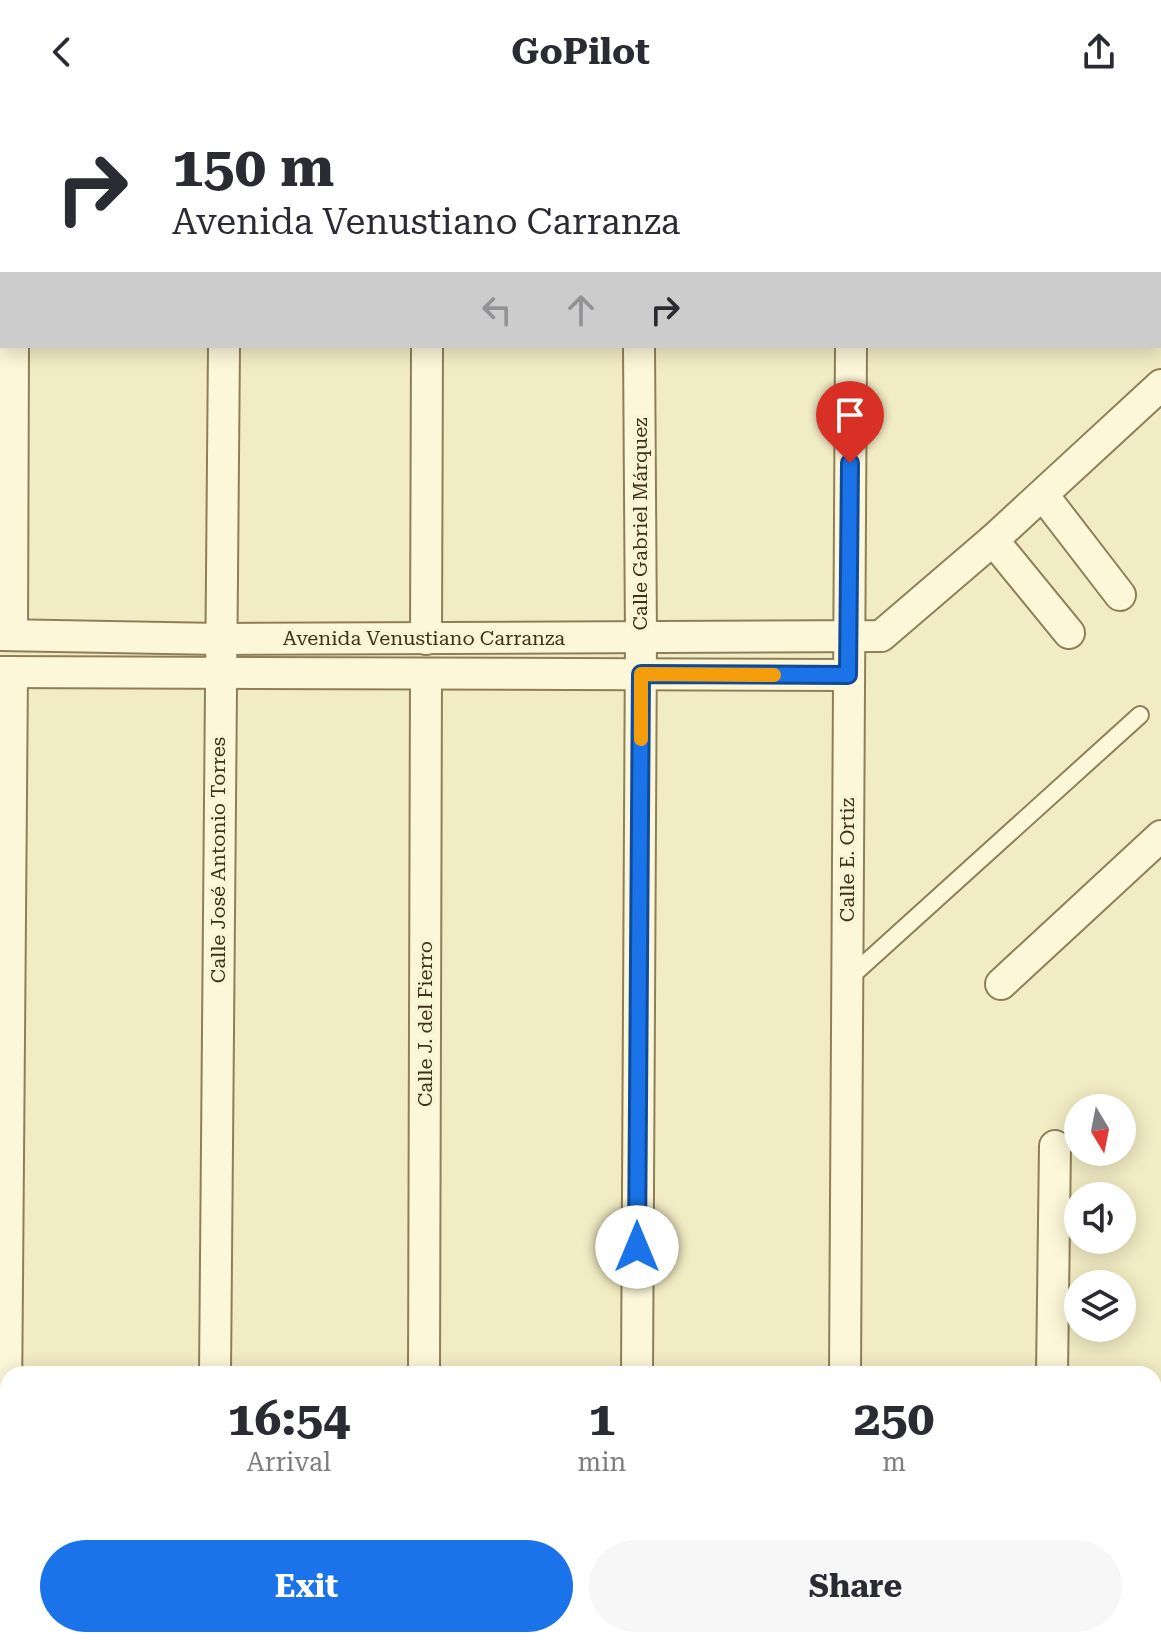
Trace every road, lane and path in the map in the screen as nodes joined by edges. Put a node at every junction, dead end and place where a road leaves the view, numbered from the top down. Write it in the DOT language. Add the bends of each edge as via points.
graph roads {
  1 [pos="13,348"];
  2 [pos="224,348"];
  3 [pos="427,348"];
  4 [pos="639,348"];
  5 [pos="851,348"];
  6 [pos="1161,385"];
  7 [pos="1043,495"];
  8 [pos="993,540"];
  9 [pos="1120,595"];
  10 [pos="1069,633"];
  11 [pos="6,635"];
  12 [pos="848,637"];
  13 [pos="641,638"];
  14 [pos="220,639"];
  15 [pos="426,639"];
  16 [pos="6,672"];
  17 [pos="220,674"];
  18 [pos="426,674"];
  19 [pos="641,674"];
  20 [pos="848,675"];
  21 [pos="1140,715"];
  22 [pos="1161,836"];
  23 [pos="847,980"];
  24 [pos="1001,984"];
  25 [pos="1055,1146"];
  26 [pos="8,1366"];
  27 [pos="215,1366"];
  28 [pos="424,1366"];
  29 [pos="637,1366"];
  30 [pos="845,1366"];
  31 [pos="1052,1366"];
  1 -- 11 [label="street"];
  2 -- 14 [label="street, Calle José Antonio Torres"];
  3 -- 15 [label="street"];
  4 -- 13 [label="street, Calle Gabriel Márquez"];
  5 -- 12 [label="street, Calle E. Ortiz"];
  6 -- 7 [label="street, Avenida Venustiano Carranza"];
  7 -- 8 [label="street, Avenida Venustiano Carranza"];
  7 -- 9 [label="street"];
  8 -- 10 [label="street"];
  8 -- 12 [label="street, Avenida Venustiano Carranza" via="881,636"];
  11 -- 14 [label="street, Avenida Venustiano Carranza"];
  12 -- 13 [label="street, Avenida Venustiano Carranza"];
  12 -- 20 [label="street, Calle E. Ortiz"];
  13 -- 15 [label="street, Avenida Venustiano Carranza"];
  13 -- 19 [label="street, Calle Gabriel Márquez"];
  14 -- 15 [label="street, Avenida Venustiano Carranza"];
  14 -- 17 [label="street, Calle José Antonio Torres"];
  16 -- 17 [label="street, Avenida Venustiano Carranza"];
  16 -- 26 [label="street"];
  17 -- 18 [label="street, Avenida Venustiano Carranza"];
  17 -- 27 [label="street, Calle José Antonio Torres"];
  18 -- 19 [label="street, Avenida Venustiano Carranza"];
  18 -- 28 [label="street, Calle J. del Fierro"];
  19 -- 20 [label="street, Avenida Venustiano Carranza"];
  19 -- 29 [label="street, Calle Gabriel Márquez"];
  20 -- 23 [label="street, Calle E. Ortiz"];
  21 -- 23 [label="lane"];
  22 -- 24 [label="street"];
  23 -- 30 [label="street, Calle E. Ortiz"];
  25 -- 31 [label="street"];
}
